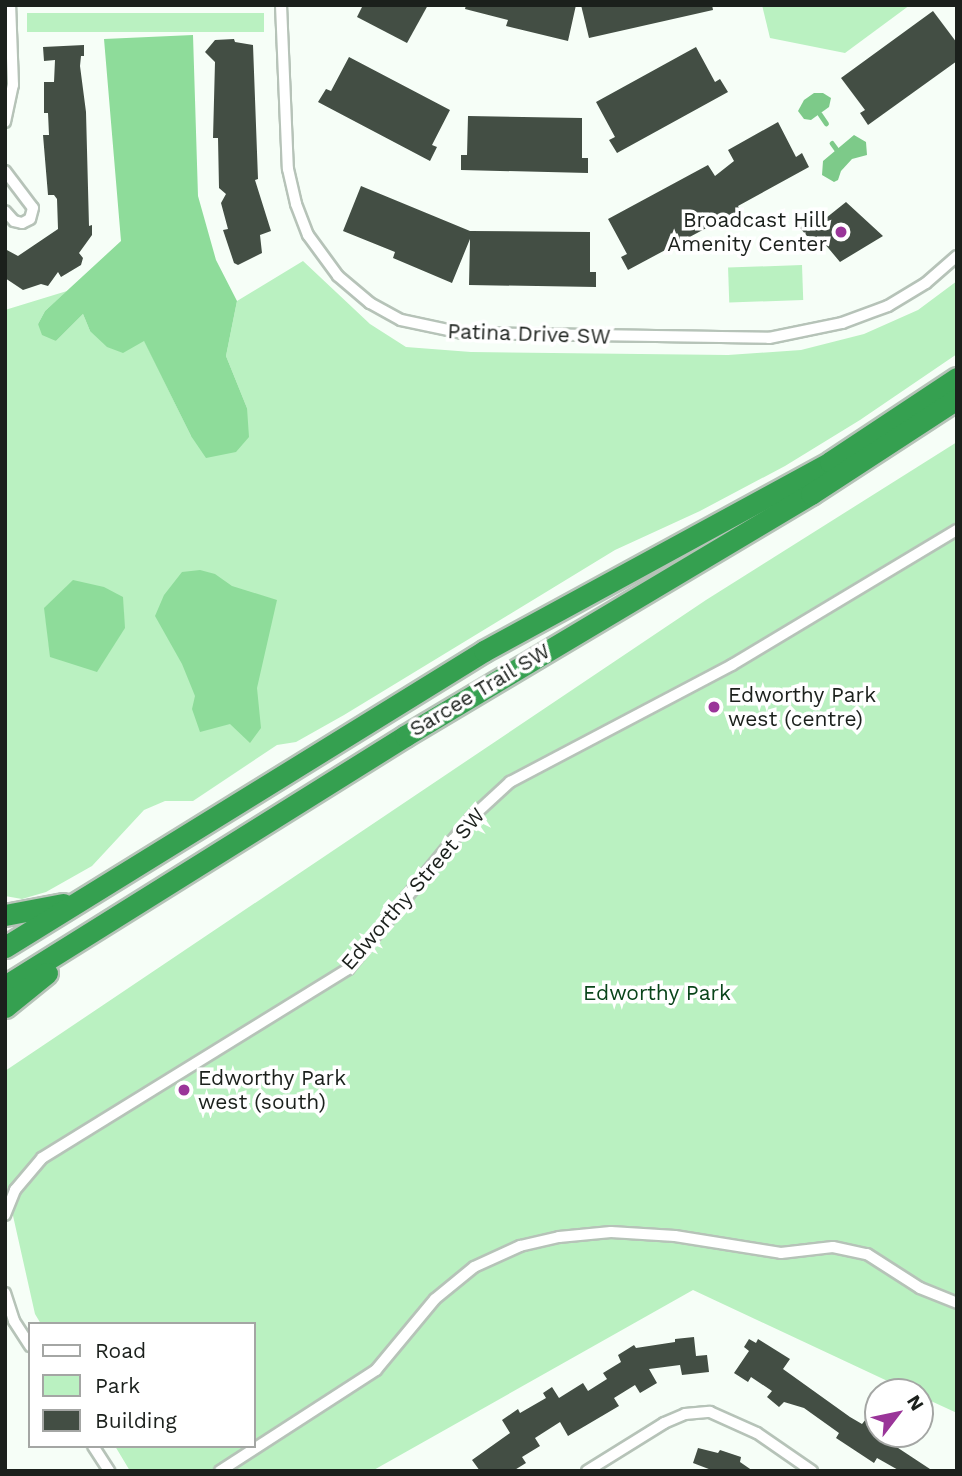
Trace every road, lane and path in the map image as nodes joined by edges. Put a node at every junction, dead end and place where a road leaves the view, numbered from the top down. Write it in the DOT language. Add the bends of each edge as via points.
graph roads {
  1 [pos="10,5"];
  2 [pos="281,5"];
  3 [pos="5,122"];
  4 [pos="5,171"];
  5 [pos="5,211"];
  6 [pos="957,256"];
  7 [pos="957,378"];
  8 [pos="957,398"];
  9 [pos="957,530"];
  10 [pos="79,900"];
  11 [pos="5,915"];
  12 [pos="92,932"];
  13 [pos="5,947"];
  14 [pos="5,986"];
  15 [pos="5,1007"];
  16 [pos="5,1215"];
  17 [pos="5,1293"];
  18 [pos="957,1303"];
  19 [pos="28,1343"];
  20 [pos="94,1448"];
  21 [pos="256,1448"];
  22 [pos="256,1448"];
  23 [pos="109,1471"];
  24 [pos="220,1471"];
  25 [pos="587,1471"];
  26 [pos="812,1471"];
  1 -- 3 [label="street" via="13,85"];
  2 -- 6 [label="street, Patina Drive SW" via="288,169 296,204 308,235 338,276 370,303 401,320 462,334 769,338 807,333 880,310 926,283"];
  4 -- 5 [label="street" via="33,208 30,219 22,223"];
  7 -- 10 [label="highway, Sarcee Trail SW" via="830,462 484,650"];
  8 -- 12 [label="highway, Sarcee Trail SW" via="811,494 535,656"];
  9 -- 16 [label="street, Edworthy Street SW" via="732,665 510,782 472,817 348,969 42,1158 15,1189"];
  10 -- 11 [label="highway"];
  10 -- 13 [label="highway, Sarcee Trail SW"];
  12 -- 14 [label="highway, Sarcee Trail SW"];
  12 -- 15 [label="highway"];
  17 -- 19 [label="street" via="14,1321"];
  18 -- 22 [label="street" via="920,1288 867,1254 833,1247 781,1253 687,1237 611,1232 533,1243 474,1267 435,1299 376,1370"];
  20 -- 23 [label="street"];
  21 -- 24 [label="street"];
  25 -- 26 [label="street" via="664,1423 685,1414 710,1412 757,1433"];
}
